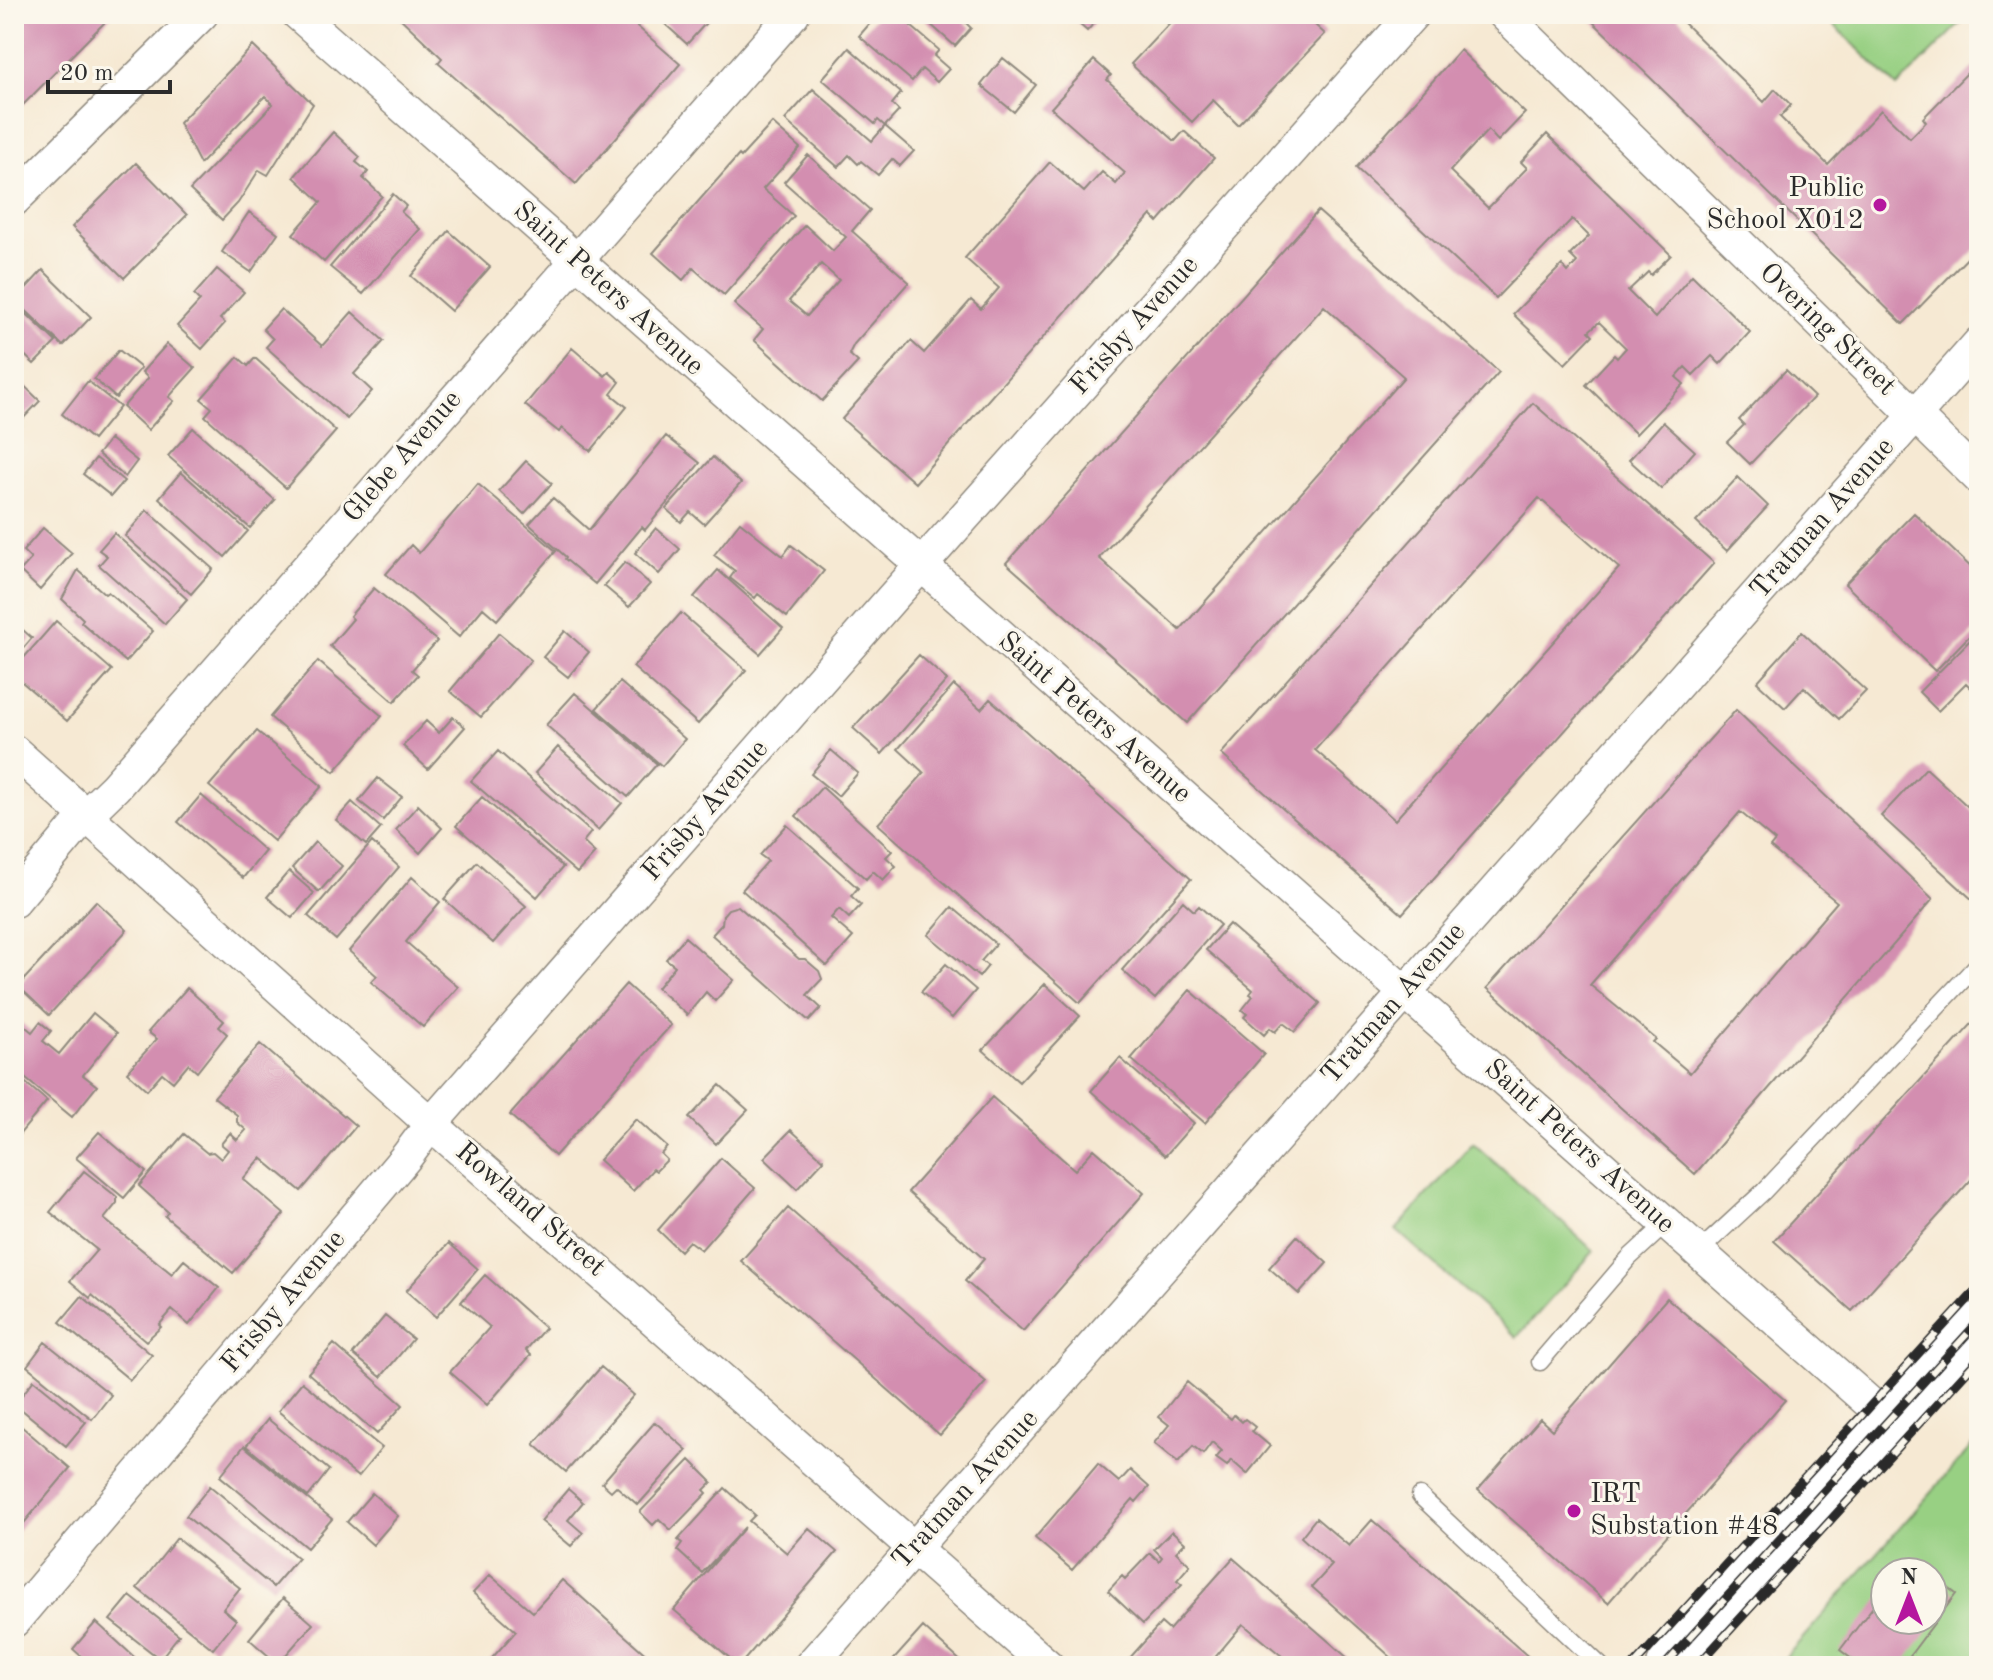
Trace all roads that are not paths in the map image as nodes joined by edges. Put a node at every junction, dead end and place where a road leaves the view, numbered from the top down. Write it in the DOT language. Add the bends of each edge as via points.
graph roads {
  1 [pos="202,14"];
  2 [pos="298,14"];
  3 [pos="793,14"];
  4 [pos="1413,14"];
  5 [pos="1504,14"];
  6 [pos="14,200"];
  7 [pos="575,260"];
  8 [pos="1979,343"];
  9 [pos="1914,416"];
  10 [pos="1979,478"];
  11 [pos="921,565"];
  12 [pos="14,751"];
  13 [pos="86,815"];
  14 [pos="14,901"];
  15 [pos="1979,963"];
  16 [pos="1405,993"];
  17 [pos="431,1124"];
  18 [pos="1666,1224"];
  19 [pos="1698,1252"];
  20 [pos="1979,1324"];
  21 [pos="1540,1362"];
  22 [pos="1890,1421"];
  23 [pos="1420,1496"];
  24 [pos="915,1548"];
  25 [pos="14,1621"];
  26 [pos="810,1666"];
  27 [pos="1048,1666"];
  28 [pos="1601,1666"];
  29 [pos="1669,1666"];
  1 -- 6 [label="street"];
  2 -- 7 [label="street, Saint Peters Avenue"];
  3 -- 7 [label="street, Glebe Avenue"];
  4 -- 11 [label="street, Frisby Avenue"];
  5 -- 9 [label="street, Overing Street"];
  7 -- 11 [label="street, Saint Peters Avenue"];
  7 -- 13 [label="street, Glebe Avenue"];
  8 -- 9 [label="street, Tratman Avenue"];
  9 -- 10 [label="street, Overing Street"];
  9 -- 16 [label="street, Tratman Avenue"];
  11 -- 16 [label="street, Saint Peters Avenue"];
  11 -- 17 [label="street, Frisby Avenue"];
  12 -- 13 [label="street, Rowland Street"];
  13 -- 14 [label="street, Glebe Avenue"];
  13 -- 17 [label="street, Rowland Street"];
  15 -- 19 [label="lane" via="1764,1191"];
  16 -- 18 [label="street, Saint Peters Avenue"];
  16 -- 24 [label="street, Tratman Avenue"];
  17 -- 24 [label="street, Rowland Street"];
  17 -- 25 [label="street, Frisby Avenue"];
  18 -- 19 [label="street, Saint Peters Avenue"];
  18 -- 21 [label="lane" via="1629,1258"];
  19 -- 22 [label="street, Saint Peters Avenue"];
  20 -- 22 [label="main road"];
  22 -- 29 [label="main road"];
  23 -- 28 [label="lane"];
  24 -- 26 [label="street, Tratman Avenue"];
  24 -- 27 [label="street, Rowland Street"];
}
